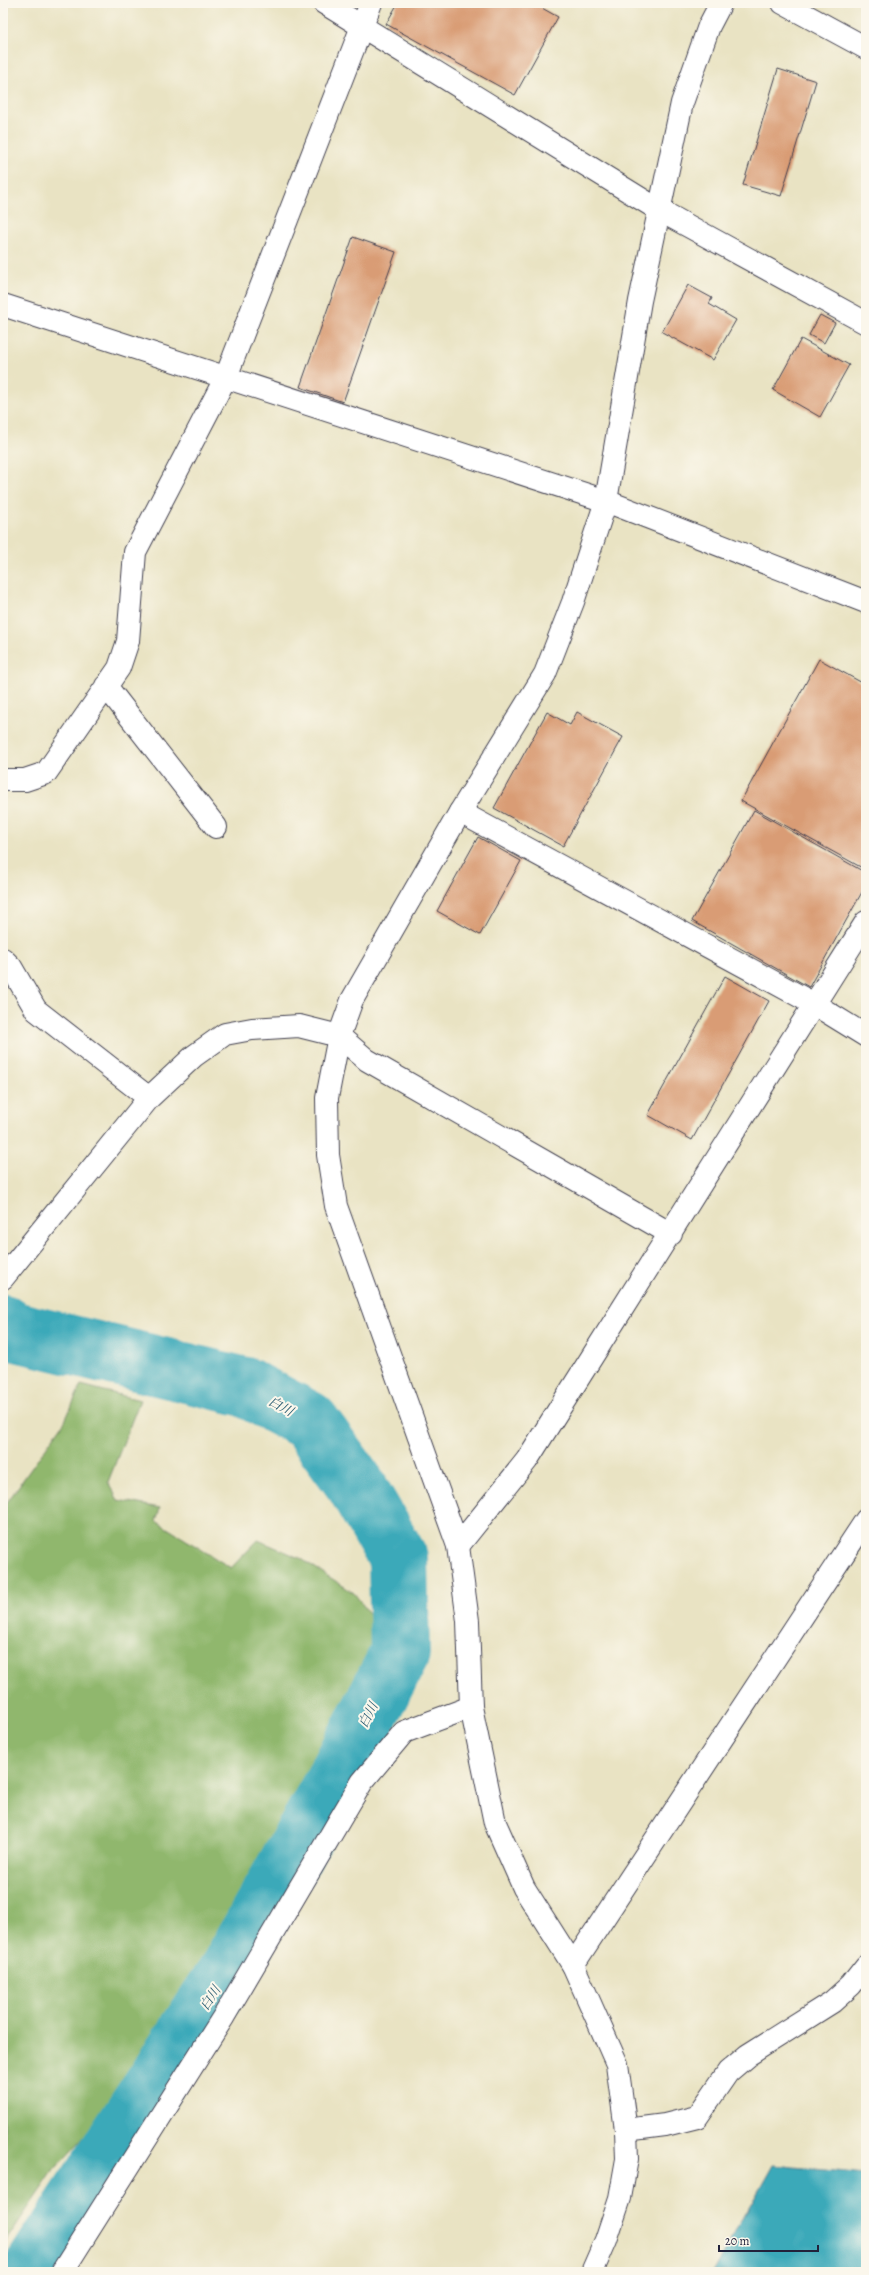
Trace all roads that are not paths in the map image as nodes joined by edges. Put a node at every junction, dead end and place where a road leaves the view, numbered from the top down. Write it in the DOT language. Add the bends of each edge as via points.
graph roads {
  1 [pos="324,3"];
  2 [pos="371,3"];
  3 [pos="721,3"];
  4 [pos="783,3"];
  5 [pos="362,26"];
  6 [pos="866,48"];
  7 [pos="659,210"];
  8 [pos="3,305"];
  9 [pos="866,323"];
  10 [pos="226,377"];
  11 [pos="606,501"];
  12 [pos="866,602"];
  13 [pos="106,686"];
  14 [pos="3,780"];
  15 [pos="460,812"];
  16 [pos="216,827"];
  17 [pos="866,922"];
  18 [pos="3,959"];
  19 [pos="814,1004"];
  20 [pos="339,1036"];
  21 [pos="866,1036"];
  22 [pos="149,1098"];
  23 [pos="670,1234"];
  24 [pos="3,1278"];
  25 [pos="866,1520"];
  26 [pos="458,1546"];
  27 [pos="471,1707"];
  28 [pos="573,1965"];
  29 [pos="866,1966"];
  30 [pos="626,2130"];
  31 [pos="62,2272"];
  32 [pos="592,2272"];
  1 -- 5 [label="street"];
  2 -- 5 [label="street"];
  3 -- 7 [label="street" via="709,26 682,102"];
  4 -- 6 [label="street"];
  5 -- 7 [label="street"];
  5 -- 10 [label="street"];
  7 -- 9 [label="street"];
  7 -- 11 [label="street" via="640,301"];
  8 -- 10 [label="street"];
  10 -- 11 [label="street"];
  10 -- 13 [label="street" via="135,552 128,641 119,668"];
  11 -- 12 [label="street"];
  11 -- 15 [label="street" via="573,602 545,674"];
  13 -- 14 [label="street" via="46,773 25,780"];
  13 -- 16 [label="street"];
  15 -- 19 [label="street"];
  15 -- 20 [label="street" via="352,1000"];
  17 -- 19 [label="street"];
  18 -- 22 [label="street" via="11,967 36,1010"];
  19 -- 21 [label="street"];
  19 -- 23 [label="street"];
  20 -- 22 [label="street" via="299,1026 252,1029 225,1034 194,1056"];
  20 -- 23 [label="street" via="367,1060"];
  20 -- 26 [label="street" via="327,1098 328,1155 336,1206"];
  22 -- 24 [label="street"];
  23 -- 26 [label="street" via="527,1460"];
  25 -- 28 [label="street"];
  26 -- 27 [label="street" via="468,1621"];
  27 -- 28 [label="street" via="495,1823 524,1888"];
  27 -- 31 [label="street" via="404,1732 362,1782 224,2016"];
  28 -- 30 [label="street" via="617,2064"];
  29 -- 30 [label="street" via="852,1986 832,2002 748,2055 728,2072 697,2117 665,2125"];
  30 -- 32 [label="street" via="627,2158 620,2198"];
}
